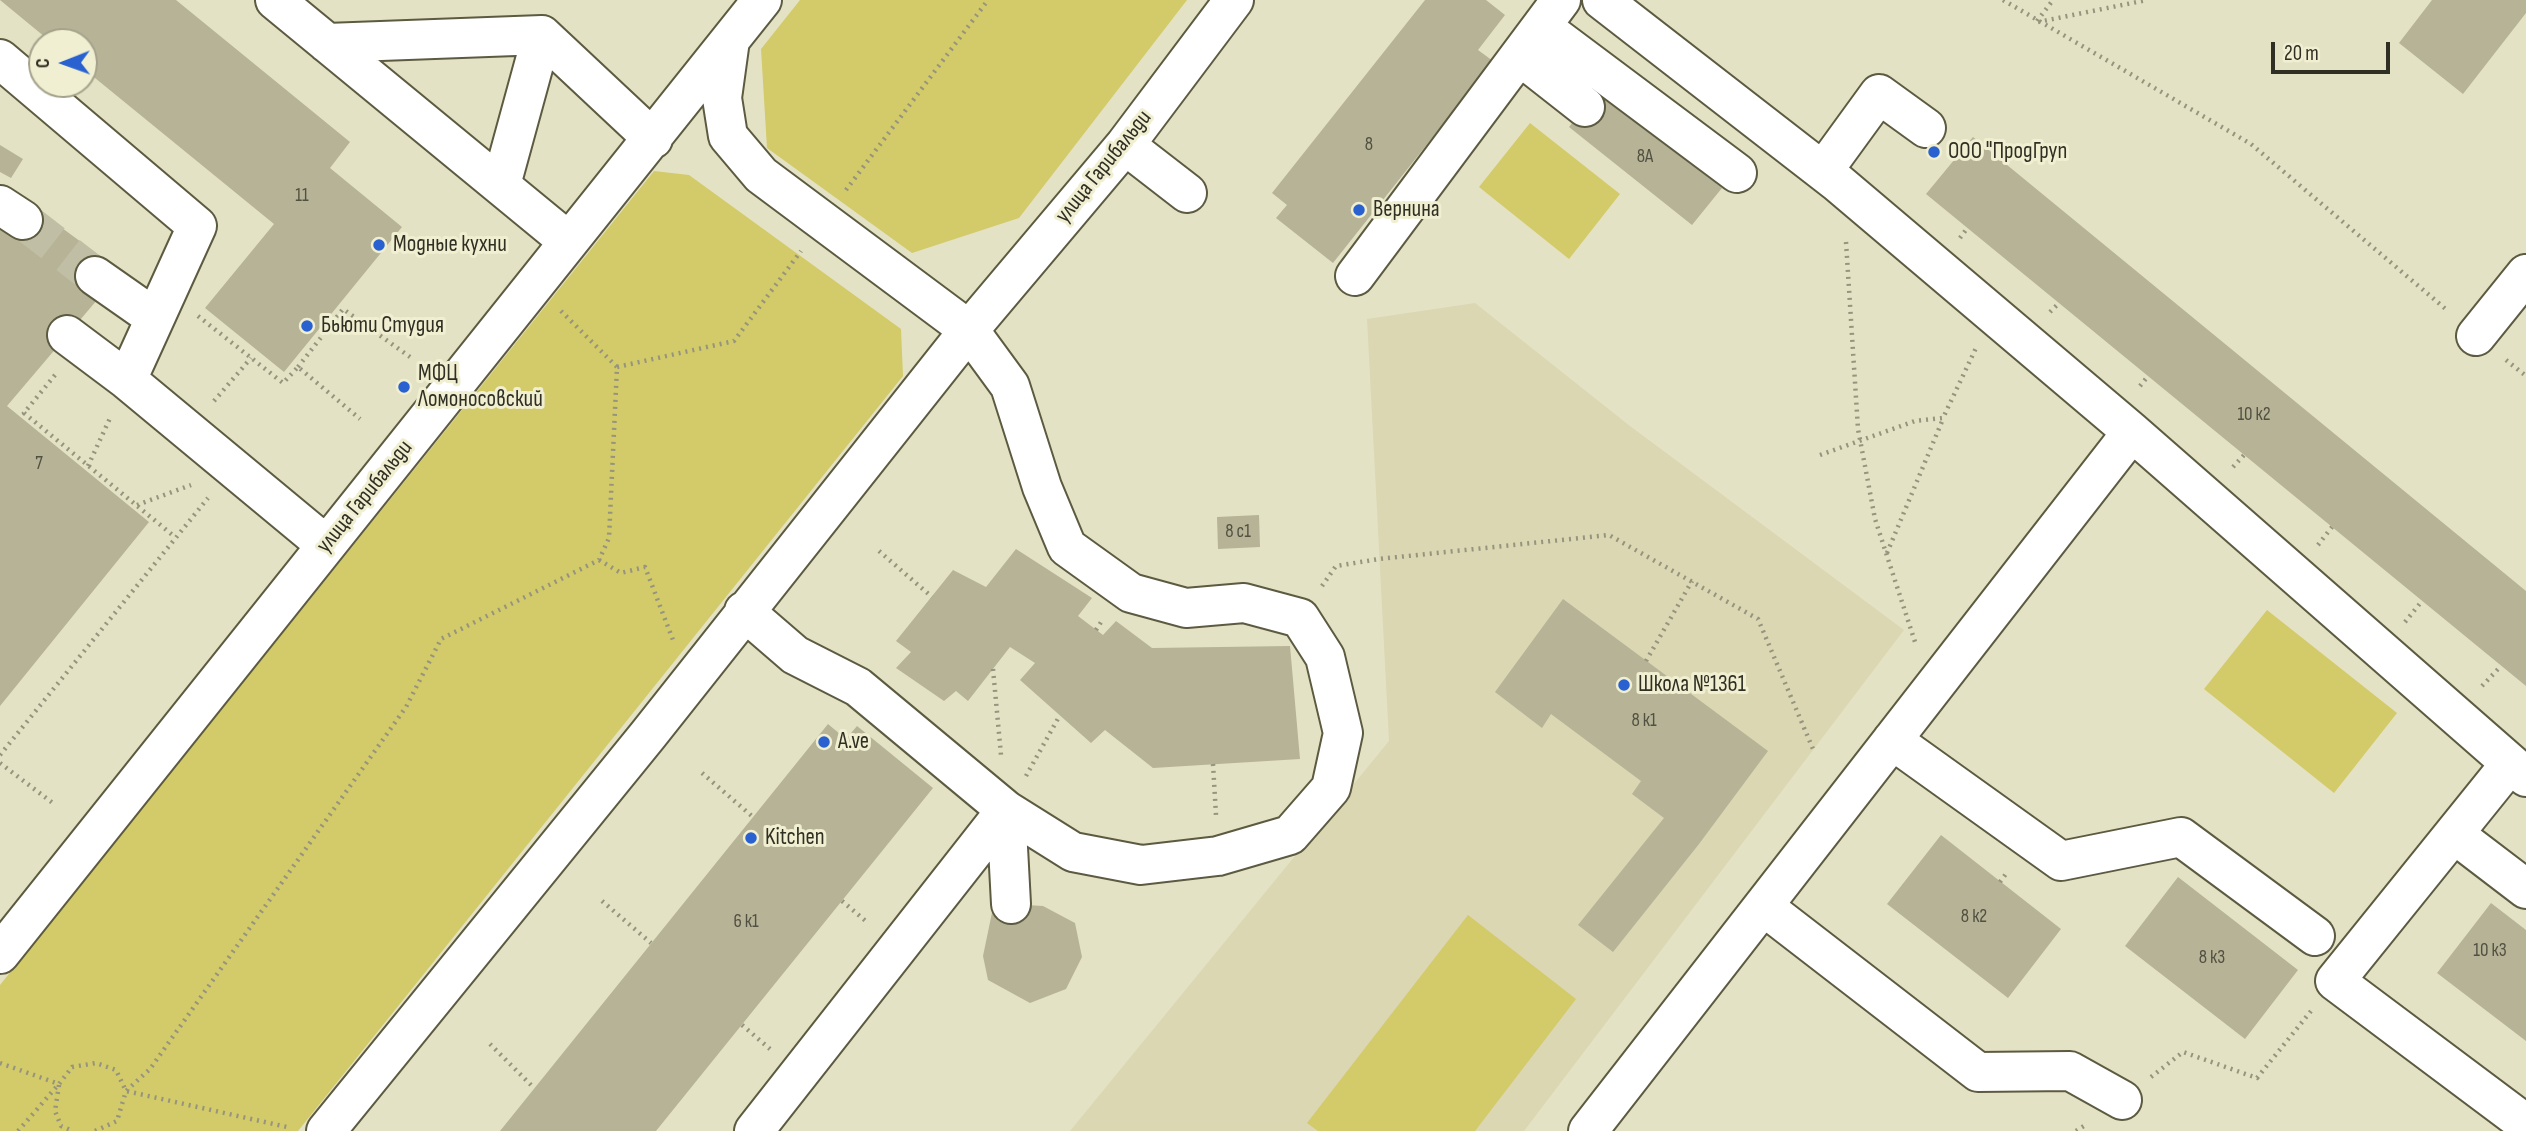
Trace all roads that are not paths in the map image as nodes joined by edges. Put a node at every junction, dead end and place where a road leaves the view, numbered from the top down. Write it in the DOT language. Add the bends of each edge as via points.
graph roads {
  1 [pos="275,0"];
  2 [pos="762,0"];
  3 [pos="1234,0"];
  4 [pos="1602,0"];
  5 [pos="1541,28"];
  6 [pos="542,35"];
  7 [pos="730,40"];
  8 [pos="327,43"];
  9 [pos="0,59"];
  10 [pos="1585,107"];
  11 [pos="1926,128"];
  12 [pos="653,139"];
  13 [pos="1125,145"];
  14 [pos="1737,173"];
  15 [pos="1830,177"];
  16 [pos="502,185"];
  17 [pos="1187,192"];
  18 [pos="568,241"];
  19 [pos="2526,274"];
  20 [pos="95,276"];
  21 [pos="1355,276"];
  22 [pos="161,305"];
  23 [pos="969,330"];
  24 [pos="67,335"];
  25 [pos="2476,335"];
  26 [pos="127,380"];
  27 [pos="2132,432"];
  28 [pos="326,545"];
  29 [pos="744,611"];
  30 [pos="1892,740"];
  31 [pos="2518,771"];
  32 [pos="1006,810"];
  33 [pos="2454,834"];
  34 [pos="2526,889"];
  35 [pos="1011,904"];
  36 [pos="1763,906"];
  37 [pos="2315,936"];
  38 [pos="0,954"];
  39 [pos="2122,1100"];
  40 [pos="2526,1124"];
  41 [pos="313,1130"];
  42 [pos="754,1131"];
  43 [pos="1588,1131"];
  1 -- 8 [label="street"];
  2 -- 7 [label="street, улица Гарибальди"];
  3 -- 13 [label="street, улица Гарибальди"];
  4 -- 15 [label="street"];
  5 -- 10 [label="street"];
  5 -- 14 [label="street"];
  5 -- 21 [label="street"];
  6 -- 8 [label="street"];
  6 -- 12 [label="street"];
  6 -- 16 [label="street"];
  7 -- 12 [label="street, улица Гарибальди"];
  7 -- 23 [label="street" via="722,98 727,136 761,175"];
  8 -- 16 [label="street"];
  9 -- 22 [label="street" via="197,226"];
  11 -- 15 [label="street" via="1879,94"];
  12 -- 18 [label="street, улица Гарибальди"];
  13 -- 17 [label="street"];
  13 -- 23 [label="street, улица Гарибальди"];
  15 -- 27 [label="street"];
  16 -- 18 [label="street"];
  18 -- 28 [label="street, улица Гарибальди"];
  19 -- 25 [label="street"];
  20 -- 22 [label="street"];
  22 -- 26 [label="street"];
  23 -- 29 [label="street, улица Гарибальди"];
  23 -- 32 [label="street" via="1010,386 1066,547 1131,593 1186,608 1244,603 1300,618 1325,657 1343,733 1331,788 1290,835 1218,856 1141,865 1073,852"];
  24 -- 26 [label="street"];
  26 -- 28 [label="street"];
  27 -- 30 [label="street"];
  27 -- 31 [label="street"];
  28 -- 38 [label="street, улица Гарибальди"];
  29 -- 32 [label="street" via="795,654 858,687"];
  29 -- 41 [label="street, улица Гарибальди" via="648,735"];
  30 -- 36 [label="street"];
  30 -- 37 [label="street" via="2062,860 2181,837"];
  31 -- 33 [label="street"];
  32 -- 35 [label="street"];
  32 -- 42 [label="street"];
  33 -- 34 [label="street"];
  33 -- 40 [label="street" via="2335,981"];
  36 -- 39 [label="street" via="1978,1072 2070,1071"];
  36 -- 43 [label="street"];
}
